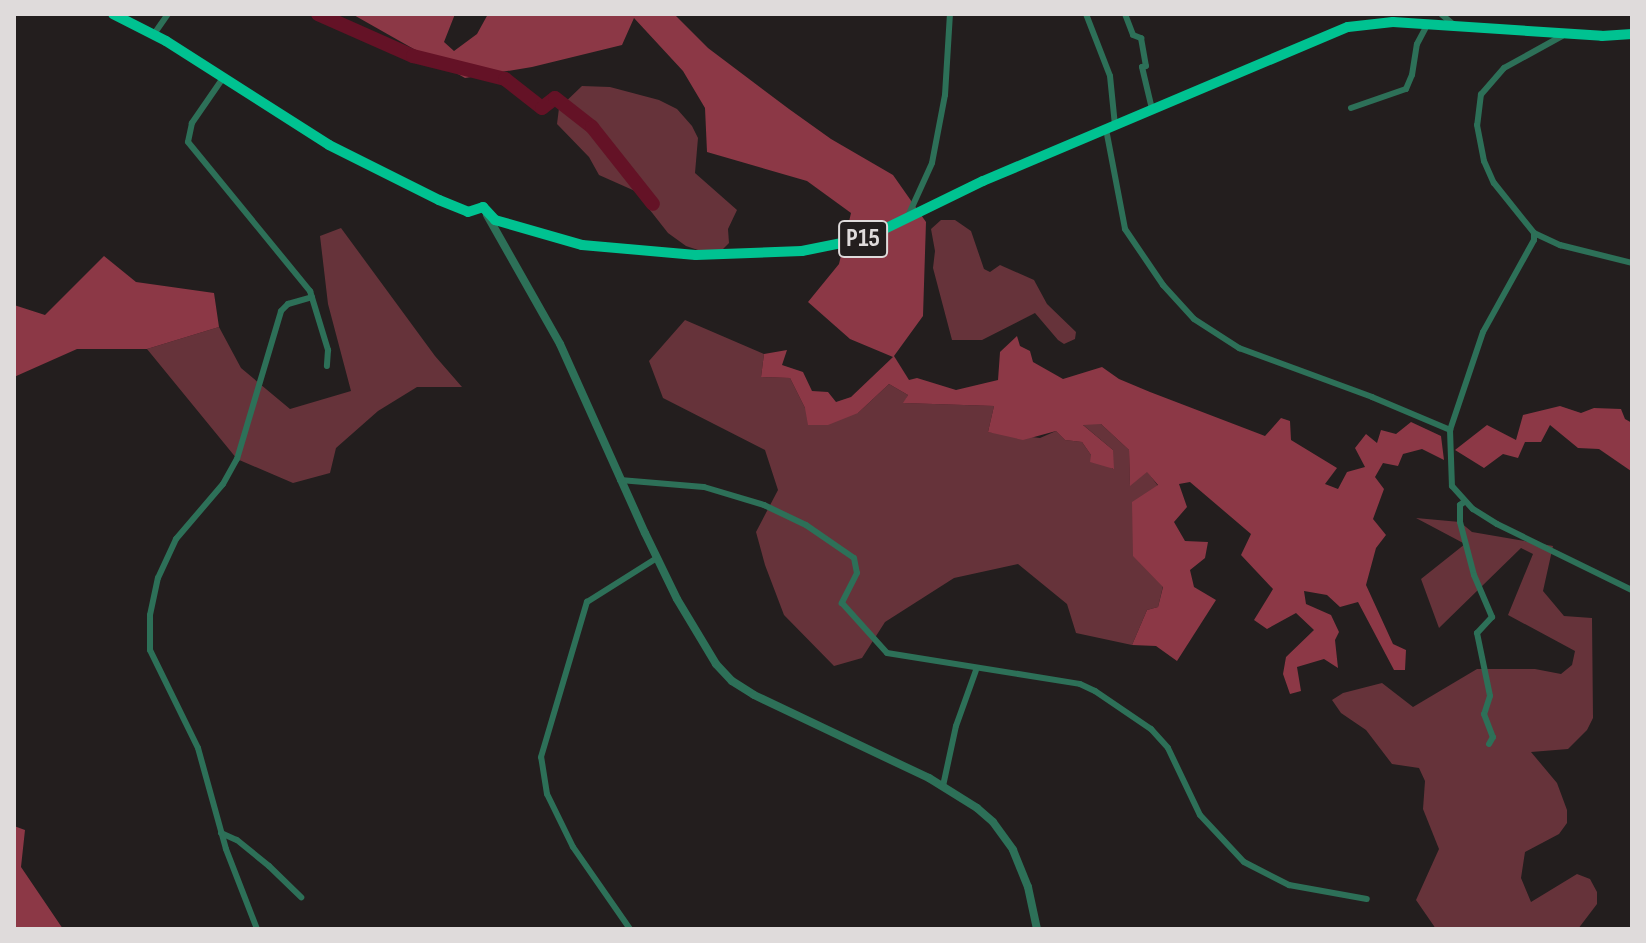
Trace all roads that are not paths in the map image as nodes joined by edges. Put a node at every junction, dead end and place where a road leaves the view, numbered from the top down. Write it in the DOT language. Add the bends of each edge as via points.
graph roads {
  1 [pos="113,14"];
  2 [pos="168,14"];
  3 [pos="950,14"];
  4 [pos="1086,14"];
  5 [pos="1125,14"];
  6 [pos="1441,14"];
  7 [pos="1392,18"];
  8 [pos="1428,23"];
  9 [pos="1453,24"];
  10 [pos="1568,32"];
  11 [pos="1630,32"];
  12 [pos="154,34"];
  13 [pos="223,78"];
  14 [pos="1351,108"];
  15 [pos="1152,109"];
  16 [pos="1110,127"];
  17 [pos="483,207"];
  18 [pos="906,221"];
  19 [pos="1534,233"];
  20 [pos="1632,263"];
  21 [pos="312,297"];
  22 [pos="327,366"];
  23 [pos="1450,430"];
  24 [pos="620,480"];
  25 [pos="1464,502"];
  26 [pos="657,558"];
  27 [pos="1630,588"];
  28 [pos="976,670"];
  29 [pos="1489,744"];
  30 [pos="943,786"];
  31 [pos="221,833"];
  32 [pos="301,897"];
  33 [pos="1367,899"];
  34 [pos="257,929"];
  35 [pos="630,929"];
  36 [pos="1037,929"];
  1 -- 12 [label="main road, P15"];
  2 -- 12 [label="street"];
  3 -- 18 [label="street" via="945,95 932,163"];
  4 -- 16 [label="street" via="1110,76"];
  5 -- 15 [label="street" via="1133,35 1141,38"];
  6 -- 9 [label="street"];
  7 -- 8 [label="main road, P15"];
  7 -- 15 [label="main road, P15" via="1329,34"];
  8 -- 9 [label="main road, P15"];
  8 -- 14 [label="street" via="1406,89"];
  9 -- 10 [label="main road, P15"];
  10 -- 11 [label="main road, P15"];
  10 -- 19 [label="street" via="1504,68 1485,87 1479,103 1479,140 1489,174"];
  12 -- 13 [label="main road, P15"];
  13 -- 17 [label="main road, P15" via="394,179 468,212"];
  13 -- 21 [label="street" via="192,123 188,142"];
  15 -- 16 [label="main road, P15"];
  16 -- 18 [label="main road, P15"];
  16 -- 23 [label="street" via="1119,209 1131,241 1194,319 1239,348"];
  17 -- 18 [label="main road, P15" via="495,220 568,241 689,255 823,248"];
  17 -- 24 [label="street" via="560,344"];
  19 -- 20 [label="street"];
  19 -- 23 [label="street" via="1483,332"];
  21 -- 22 [label="street" via="328,350"];
  21 -- 31 [label="street" via="281,311 237,459 223,484 176,539 153,594 150,650 198,748"];
  23 -- 25 [label="street" via="1452,486"];
  24 -- 26 [label="street"];
  24 -- 28 [label="street" via="704,487 764,505 806,525 854,558 857,573 842,603 887,653"];
  25 -- 27 [label="street" via="1497,524"];
  25 -- 29 [label="street" via="1460,522 1492,617 1477,633 1490,696 1484,714 1493,737"];
  26 -- 30 [label="street" via="710,657 732,681"];
  26 -- 35 [label="street" via="587,602 541,757 547,794 565,834"];
  28 -- 30 [label="street"];
  28 -- 33 [label="street" via="1080,684 1095,691 1151,729 1168,748 1200,815 1244,862 1289,885"];
  30 -- 36 [label="street" via="993,822 1013,850"];
  31 -- 32 [label="street" via="237,840"];
  31 -- 34 [label="street"];
}
